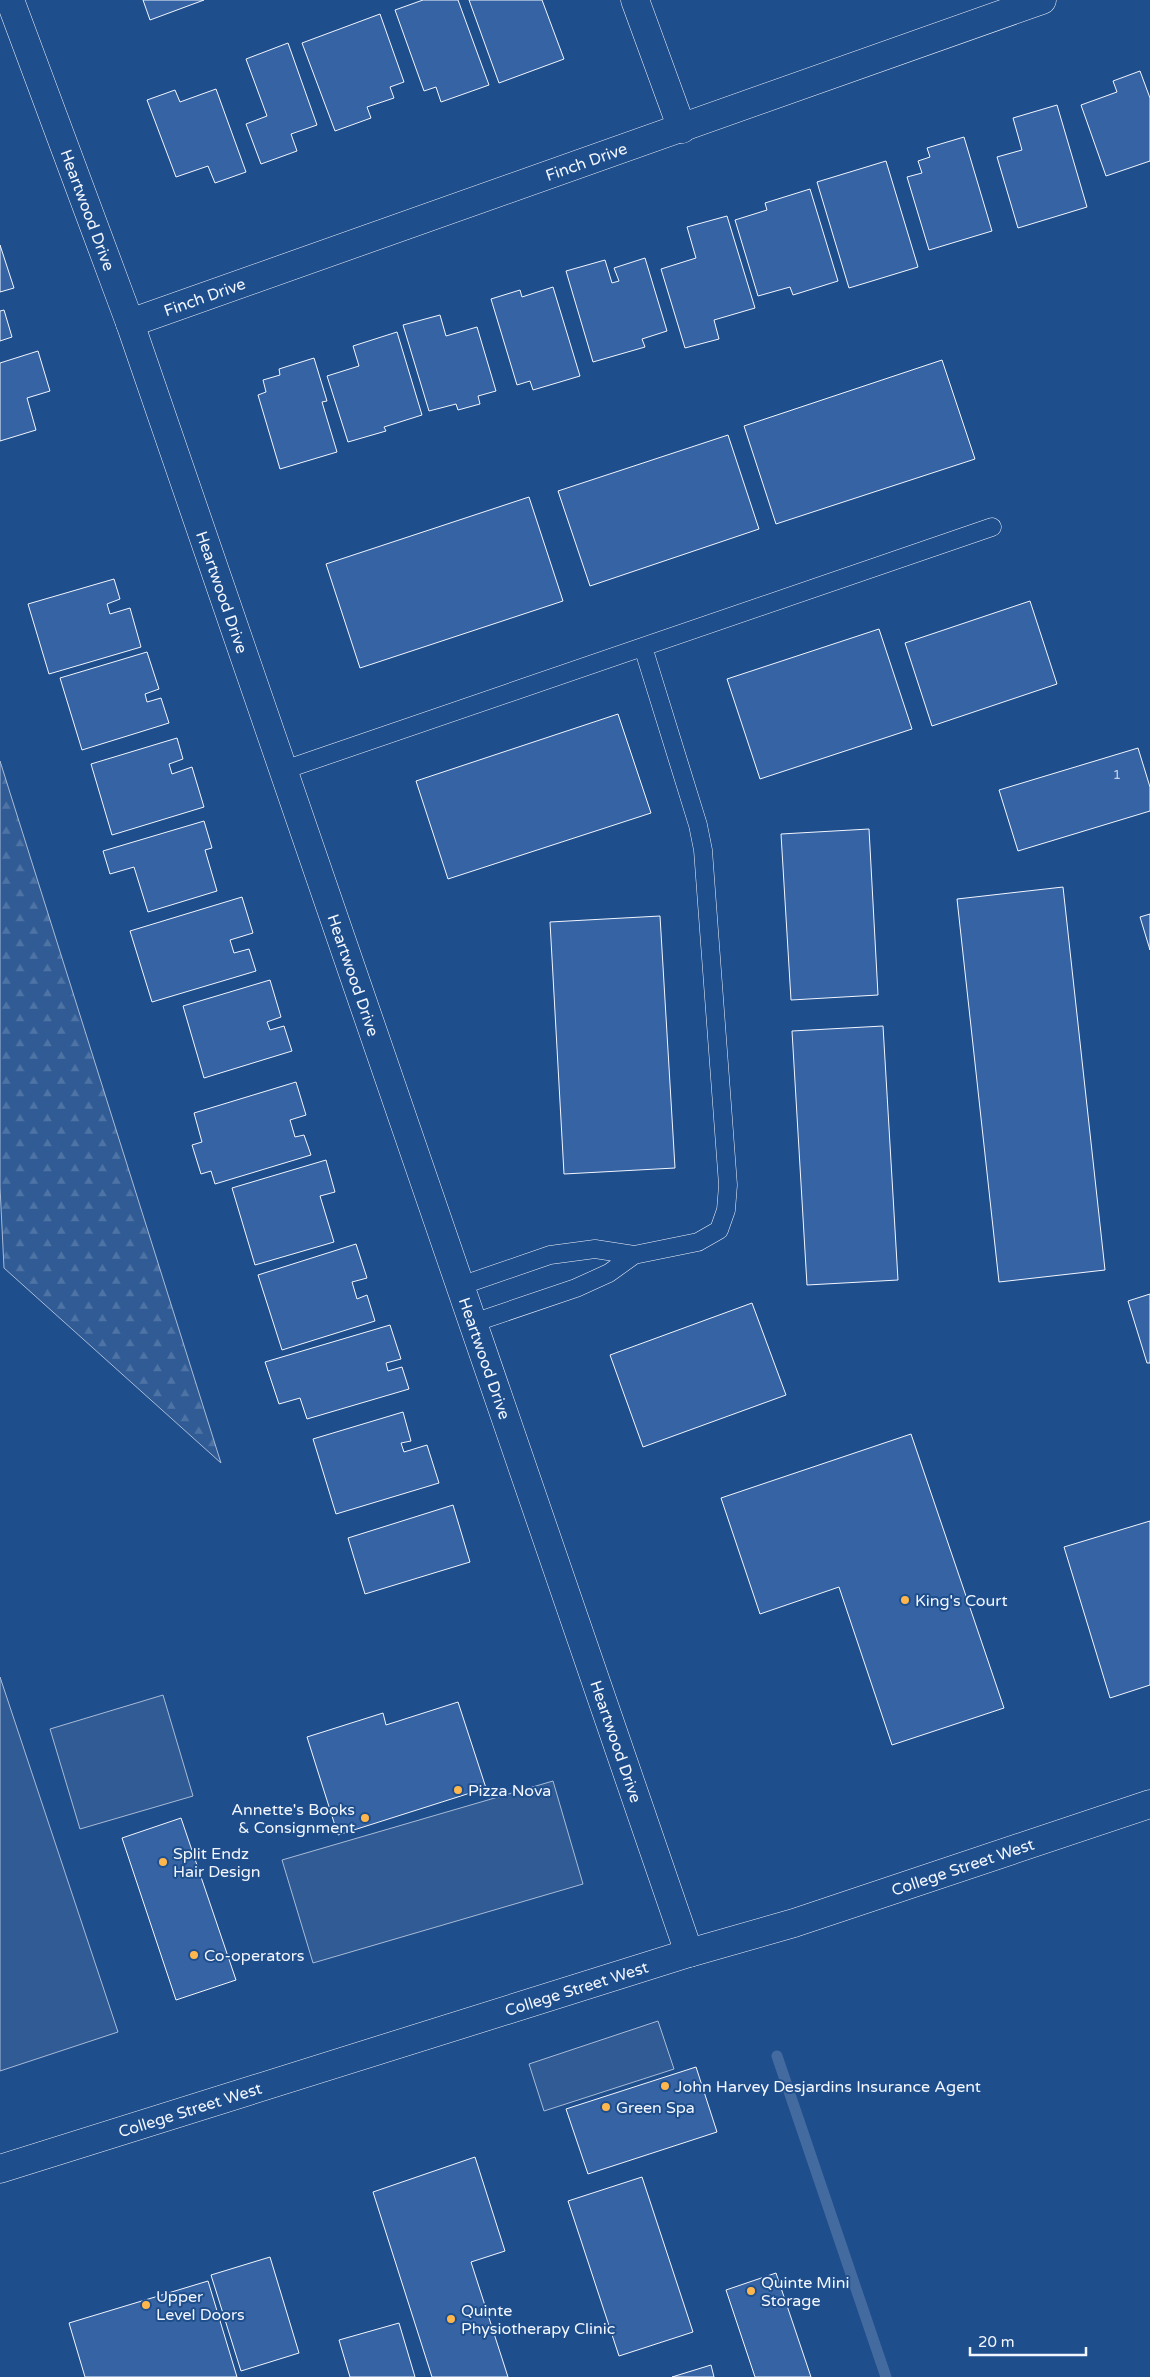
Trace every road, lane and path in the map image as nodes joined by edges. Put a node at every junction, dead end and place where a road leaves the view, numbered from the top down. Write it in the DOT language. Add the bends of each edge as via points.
graph roads {
  1 [pos="10,0"];
  2 [pos="636,0"];
  3 [pos="1042,0"];
  4 [pos="682,129"];
  5 [pos="130,323"];
  6 [pos="992,527"];
  7 [pos="643,647"];
  8 [pos="284,770"];
  9 [pos="634,1255"];
  10 [pos="460,1286"];
  11 [pos="473,1323"];
  12 [pos="1150,1804"];
  13 [pos="688,1953"];
  14 [pos="0,2169"];
  1 -- 5 [label="street, Heartwood Drive"];
  2 -- 4 [label="street"];
  3 -- 4 [label="street, Finch Drive"];
  4 -- 5 [label="street, Finch Drive"];
  5 -- 8 [label="street, Heartwood Drive"];
  6 -- 7 [label="lane"];
  7 -- 8 [label="lane"];
  7 -- 9 [label="lane" via="703,850 728,1185 726,1210 719,1230 698,1242"];
  8 -- 10 [label="street, Heartwood Drive"];
  9 -- 10 [label="lane" via="595,1249 550,1254"];
  9 -- 11 [label="lane" via="609,1273 576,1288"];
  10 -- 11 [label="street, Heartwood Drive"];
  11 -- 13 [label="street, Heartwood Drive"];
  12 -- 13 [label="street, College Street West" via="794,1923"];
  13 -- 14 [label="street, College Street West"];
}
